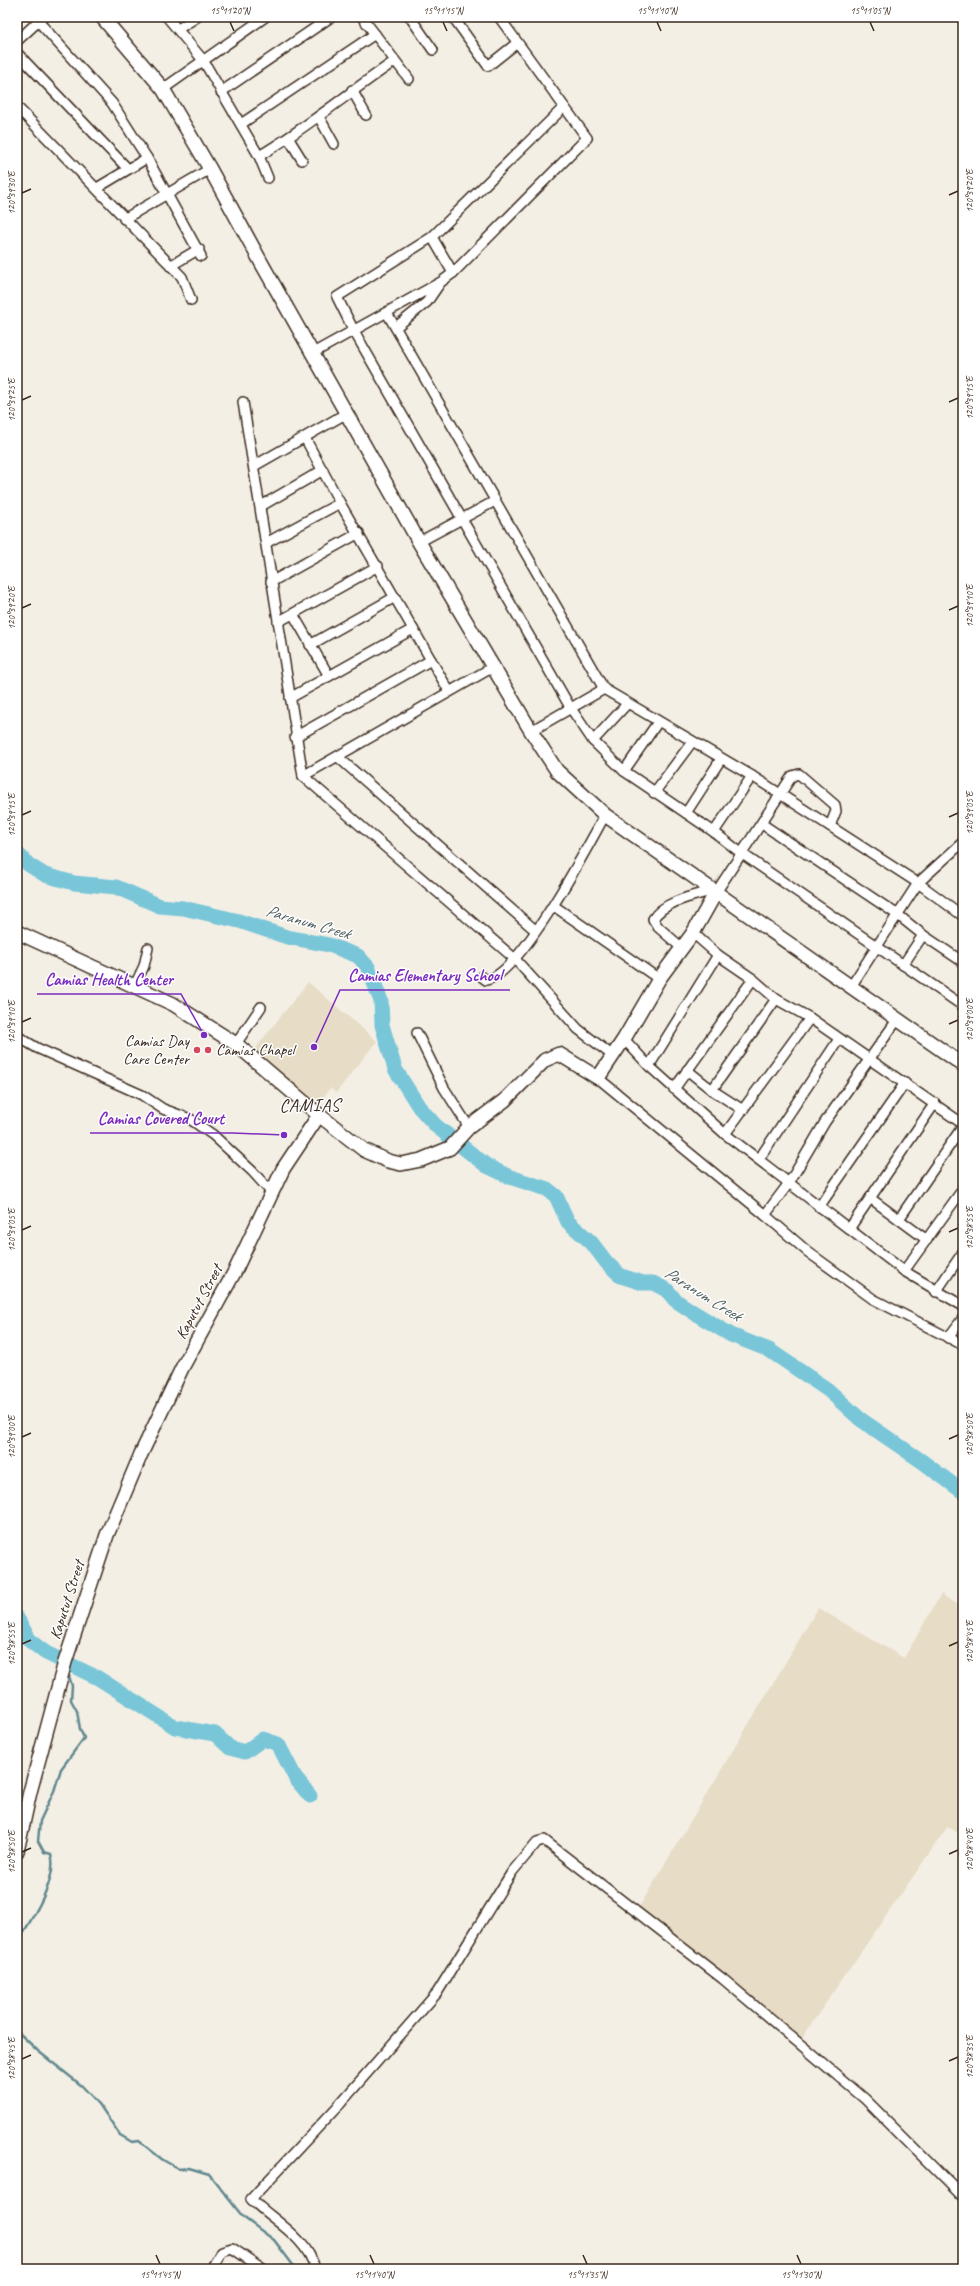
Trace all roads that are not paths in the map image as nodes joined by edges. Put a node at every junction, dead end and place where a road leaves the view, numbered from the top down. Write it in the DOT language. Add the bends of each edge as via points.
graph roads {
  1 [pos="102,17"];
  2 [pos="167,17"];
  3 [pos="197,17"];
  4 [pos="265,17"];
  5 [pos="331,17"];
  6 [pos="362,17"];
  7 [pos="410,17"];
  8 [pos="453,17"];
  9 [pos="499,17"];
  10 [pos="40,19"];
  11 [pos="178,29"];
  12 [pos="374,34"];
  13 [pos="17,41"];
  14 [pos="517,43"];
  15 [pos="433,50"];
  16 [pos="17,53"];
  17 [pos="203,60"];
  18 [pos="395,61"];
  19 [pos="409,78"];
  20 [pos="163,89"];
  21 [pos="352,90"];
  22 [pos="221,92"];
  23 [pos="17,107"];
  24 [pos="563,108"];
  25 [pos="366,116"];
  26 [pos="319,117"];
  27 [pos="241,124"];
  28 [pos="289,139"];
  29 [pos="334,144"];
  30 [pos="259,156"];
  31 [pos="147,158"];
  32 [pos="302,160"];
  33 [pos="128,169"];
  34 [pos="210,169"];
  35 [pos="268,178"];
  36 [pos="97,188"];
  37 [pos="166,194"];
  38 [pos="124,219"];
  39 [pos="432,237"];
  40 [pos="170,266"];
  41 [pos="453,273"];
  42 [pos="441,282"];
  43 [pos="190,300"];
  44 [pos="387,313"];
  45 [pos="396,327"];
  46 [pos="354,331"];
  47 [pos="313,353"];
  48 [pos="243,402"];
  49 [pos="347,413"];
  50 [pos="305,438"];
  51 [pos="254,466"];
  52 [pos="323,470"];
  53 [pos="495,501"];
  54 [pos="340,503"];
  55 [pos="261,506"];
  56 [pos="462,517"];
  57 [pos="359,533"];
  58 [pos="420,542"];
  59 [pos="266,543"];
  60 [pos="378,566"];
  61 [pos="271,582"];
  62 [pos="395,597"];
  63 [pos="293,614"];
  64 [pos="278,622"];
  65 [pos="413,630"];
  66 [pos="310,645"];
  67 [pos="431,660"];
  68 [pos="493,668"];
  69 [pos="329,676"];
  70 [pos="604,689"];
  71 [pos="449,691"];
  72 [pos="290,698"];
  73 [pos="627,704"];
  74 [pos="570,708"];
  75 [pos="658,722"];
  76 [pos="531,731"];
  77 [pos="295,737"];
  78 [pos="593,741"];
  79 [pos="692,742"];
  80 [pos="338,757"];
  81 [pos="721,759"];
  82 [pos="624,771"];
  83 [pos="303,776"];
  84 [pos="752,776"];
  85 [pos="654,793"];
  86 [pos="780,795"];
  87 [pos="686,812"];
  88 [pos="605,815"];
  89 [pos="762,824"];
  90 [pos="830,826"];
  91 [pos="714,832"];
  92 [pos="963,842"];
  93 [pos="741,853"];
  94 [pos="918,883"];
  95 [pos="713,892"];
  96 [pos="554,906"];
  97 [pos="962,914"];
  98 [pos="898,915"];
  99 [pos="536,930"];
  100 [pos="17,932"];
  101 [pos="694,933"];
  102 [pos="923,935"];
  103 [pos="878,947"];
  104 [pos="148,948"];
  105 [pos="682,948"];
  106 [pos="718,955"];
  107 [pos="515,959"];
  108 [pos="963,962"];
  109 [pos="903,965"];
  110 [pos="482,977"];
  111 [pos="659,979"];
  112 [pos="753,979"];
  113 [pos="135,985"];
  114 [pos="850,988"];
  115 [pos="776,999"];
  116 [pos="963,1006"];
  117 [pos="261,1007"];
  118 [pos="810,1018"];
  119 [pos="897,1020"];
  120 [pos="417,1033"];
  121 [pos="17,1036"];
  122 [pos="624,1039"];
  123 [pos="838,1039"];
  124 [pos="236,1044"];
  125 [pos="613,1056"];
  126 [pos="869,1060"];
  127 [pos="963,1065"];
  128 [pos="649,1066"];
  129 [pos="687,1070"];
  130 [pos="598,1078"];
  131 [pos="905,1083"];
  132 [pos="674,1088"];
  133 [pos="712,1090"];
  134 [pos="935,1103"];
  135 [pos="743,1110"];
  136 [pos="319,1115"];
  137 [pos="963,1125"];
  138 [pos="466,1131"];
  139 [pos="725,1134"];
  140 [pos="759,1159"];
  141 [pos="789,1183"];
  142 [pos="963,1189"];
  143 [pos="272,1193"];
  144 [pos="870,1198"];
  145 [pos="819,1207"];
  146 [pos="765,1215"];
  147 [pos="899,1219"];
  148 [pos="849,1229"];
  149 [pos="927,1240"];
  150 [pos="963,1252"];
  151 [pos="904,1272"];
  152 [pos="936,1292"];
  153 [pos="963,1306"];
  154 [pos="963,1318"];
  155 [pos="948,1338"];
  156 [pos="963,1345"];
  157 [pos="17,1851"];
  158 [pos="963,2197"];
  159 [pos="211,2269"];
  160 [pos="263,2269"];
  161 [pos="315,2269"];
  1 -- 20 [label="street"];
  2 -- 11 [label="street"];
  3 -- 11 [label="street"];
  4 -- 17 [label="street"];
  5 -- 22 [label="street"];
  6 -- 12 [label="street"];
  7 -- 15 [label="street"];
  8 -- 14 [label="street" via="488,66"];
  9 -- 14 [label="street"];
  10 -- 13 [label="street"];
  10 -- 31 [label="street" via="112,103"];
  11 -- 17 [label="street"];
  12 -- 18 [label="street"];
  12 -- 27 [label="street"];
  14 -- 24 [label="street"];
  16 -- 33 [label="street"];
  17 -- 20 [label="street"];
  17 -- 22 [label="street"];
  18 -- 19 [label="street"];
  18 -- 21 [label="street"];
  20 -- 34 [label="street"];
  21 -- 25 [label="street"];
  21 -- 26 [label="street"];
  22 -- 27 [label="street"];
  23 -- 36 [label="street"];
  24 -- 39 [label="street"];
  24 -- 41 [label="street" via="587,138"];
  26 -- 28 [label="street"];
  26 -- 29 [label="street"];
  27 -- 30 [label="street"];
  28 -- 30 [label="street"];
  28 -- 32 [label="street"];
  30 -- 35 [label="street"];
  31 -- 33 [label="street"];
  31 -- 37 [label="street"];
  33 -- 36 [label="street"];
  34 -- 37 [label="street"];
  34 -- 47 [label="street"];
  36 -- 38 [label="street"];
  37 -- 38 [label="street"];
  37 -- 40 [label="street" via="200,252"];
  38 -- 40 [label="street"];
  39 -- 41 [label="street"];
  39 -- 46 [label="street" via="337,297"];
  40 -- 43 [label="street" via="185,281"];
  41 -- 42 [label="street"];
  42 -- 44 [label="street"];
  42 -- 45 [label="street" via="427,302"];
  44 -- 45 [label="street"];
  44 -- 46 [label="street"];
  45 -- 53 [label="street"];
  46 -- 47 [label="street"];
  46 -- 56 [label="street"];
  47 -- 49 [label="street"];
  48 -- 51 [label="street"];
  49 -- 50 [label="street"];
  49 -- 58 [label="street"];
  50 -- 51 [label="street"];
  50 -- 52 [label="street"];
  51 -- 55 [label="street"];
  52 -- 54 [label="street"];
  52 -- 55 [label="street"];
  53 -- 56 [label="street"];
  53 -- 70 [label="street"];
  54 -- 57 [label="street"];
  54 -- 59 [label="street"];
  55 -- 59 [label="street"];
  56 -- 58 [label="street"];
  56 -- 74 [label="street"];
  57 -- 60 [label="street"];
  57 -- 61 [label="street"];
  58 -- 68 [label="street"];
  59 -- 61 [label="street"];
  60 -- 62 [label="street"];
  60 -- 63 [label="street"];
  61 -- 64 [label="street"];
  62 -- 65 [label="street"];
  62 -- 66 [label="street"];
  63 -- 64 [label="street"];
  63 -- 66 [label="street"];
  64 -- 72 [label="street"];
  65 -- 67 [label="street"];
  65 -- 69 [label="street"];
  66 -- 69 [label="street"];
  67 -- 71 [label="street"];
  67 -- 77 [label="street"];
  68 -- 71 [label="street"];
  68 -- 76 [label="street"];
  69 -- 72 [label="street"];
  70 -- 73 [label="street"];
  70 -- 74 [label="street"];
  71 -- 80 [label="street"];
  72 -- 77 [label="street"];
  73 -- 75 [label="street"];
  73 -- 78 [label="street"];
  74 -- 76 [label="street"];
  74 -- 78 [label="street"];
  75 -- 79 [label="street"];
  75 -- 82 [label="street"];
  76 -- 88 [label="street" via="558,771"];
  77 -- 83 [label="street"];
  78 -- 82 [label="street"];
  79 -- 81 [label="street"];
  79 -- 85 [label="street"];
  80 -- 83 [label="street"];
  80 -- 99 [label="street"];
  81 -- 84 [label="street"];
  81 -- 87 [label="street"];
  82 -- 85 [label="street"];
  83 -- 107 [label="street"];
  84 -- 86 [label="street"];
  84 -- 91 [label="street"];
  85 -- 87 [label="street"];
  86 -- 89 [label="street"];
  86 -- 90 [label="street"];
  86 -- 90 [label="street" via="792,776 799,774 835,805 836,811"];
  87 -- 91 [label="street"];
  88 -- 95 [label="street"];
  88 -- 96 [label="street"];
  89 -- 93 [label="street"];
  89 -- 98 [label="street"];
  90 -- 94 [label="street"];
  91 -- 93 [label="street"];
  92 -- 94 [label="street"];
  93 -- 95 [label="street"];
  93 -- 103 [label="street"];
  94 -- 97 [label="street"];
  94 -- 98 [label="street"];
  95 -- 101 [label="street"];
  95 -- 105 [label="street" via="688,897 658,911 653,918 658,927"];
  95 -- 114 [label="street"];
  96 -- 99 [label="street"];
  96 -- 111 [label="street"];
  98 -- 102 [label="street"];
  98 -- 103 [label="street"];
  99 -- 107 [label="street"];
  100 -- 113 [label="street"];
  101 -- 105 [label="street"];
  101 -- 106 [label="street"];
  102 -- 108 [label="street"];
  102 -- 109 [label="street"];
  103 -- 109 [label="street"];
  103 -- 114 [label="street"];
  104 -- 113 [label="street" via="144,966"];
  105 -- 111 [label="street"];
  106 -- 112 [label="street"];
  106 -- 128 [label="street"];
  107 -- 110 [label="street" via="492,980"];
  107 -- 125 [label="street" via="578,1029"];
  109 -- 116 [label="street"];
  111 -- 122 [label="street"];
  112 -- 115 [label="street"];
  112 -- 129 [label="street"];
  113 -- 124 [label="street" via="173,1004"];
  114 -- 119 [label="street"];
  115 -- 118 [label="street"];
  115 -- 133 [label="street"];
  117 -- 124 [label="street"];
  118 -- 123 [label="street"];
  118 -- 135 [label="street"];
  119 -- 126 [label="street"];
  119 -- 127 [label="street"];
  120 -- 138 [label="street"];
  121 -- 143 [label="street" via="37,1048 142,1096 163,1109 190,1119 213,1135"];
  122 -- 125 [label="street"];
  122 -- 128 [label="street"];
  123 -- 126 [label="street"];
  123 -- 140 [label="street"];
  124 -- 136 [label="street"];
  125 -- 130 [label="street"];
  126 -- 131 [label="street"];
  126 -- 141 [label="street" via="825,1122"];
  128 -- 132 [label="street"];
  129 -- 132 [label="street"];
  129 -- 133 [label="street"];
  130 -- 138 [label="street" via="559,1054 551,1056 505,1100"];
  130 -- 146 [label="street"];
  131 -- 134 [label="street"];
  131 -- 145 [label="street"];
  132 -- 139 [label="street"];
  133 -- 135 [label="street"];
  134 -- 137 [label="street"];
  134 -- 144 [label="street"];
  135 -- 139 [label="street"];
  136 -- 138 [label="street" via="364,1150 401,1164 421,1160 450,1148"];
  136 -- 143 [label="street, Kaputut Street" via="283,1169"];
  137 -- 147 [label="street"];
  139 -- 140 [label="street"];
  140 -- 141 [label="street"];
  141 -- 145 [label="street"];
  141 -- 146 [label="street"];
  142 -- 149 [label="street"];
  143 -- 157 [label="street, Kaputut Street" via="235,1271 182,1368 141,1454 107,1535 62,1670"];
  144 -- 147 [label="street"];
  144 -- 148 [label="street"];
  145 -- 148 [label="street"];
  146 -- 155 [label="street" via="808,1252 872,1299"];
  147 -- 149 [label="street"];
  148 -- 151 [label="street"];
  149 -- 151 [label="street"];
  150 -- 152 [label="street"];
  151 -- 152 [label="street"];
  152 -- 153 [label="street"];
  154 -- 155 [label="street"];
  155 -- 156 [label="street"];
  158 -- 161 [label="street" via="865,2099 747,1999 544,1840 537,1842 512,1872 437,1993 339,2105 251,2199 299,2240 314,2263"];
  159 -- 160 [label="street" via="222,2250 232,2248"];
}
